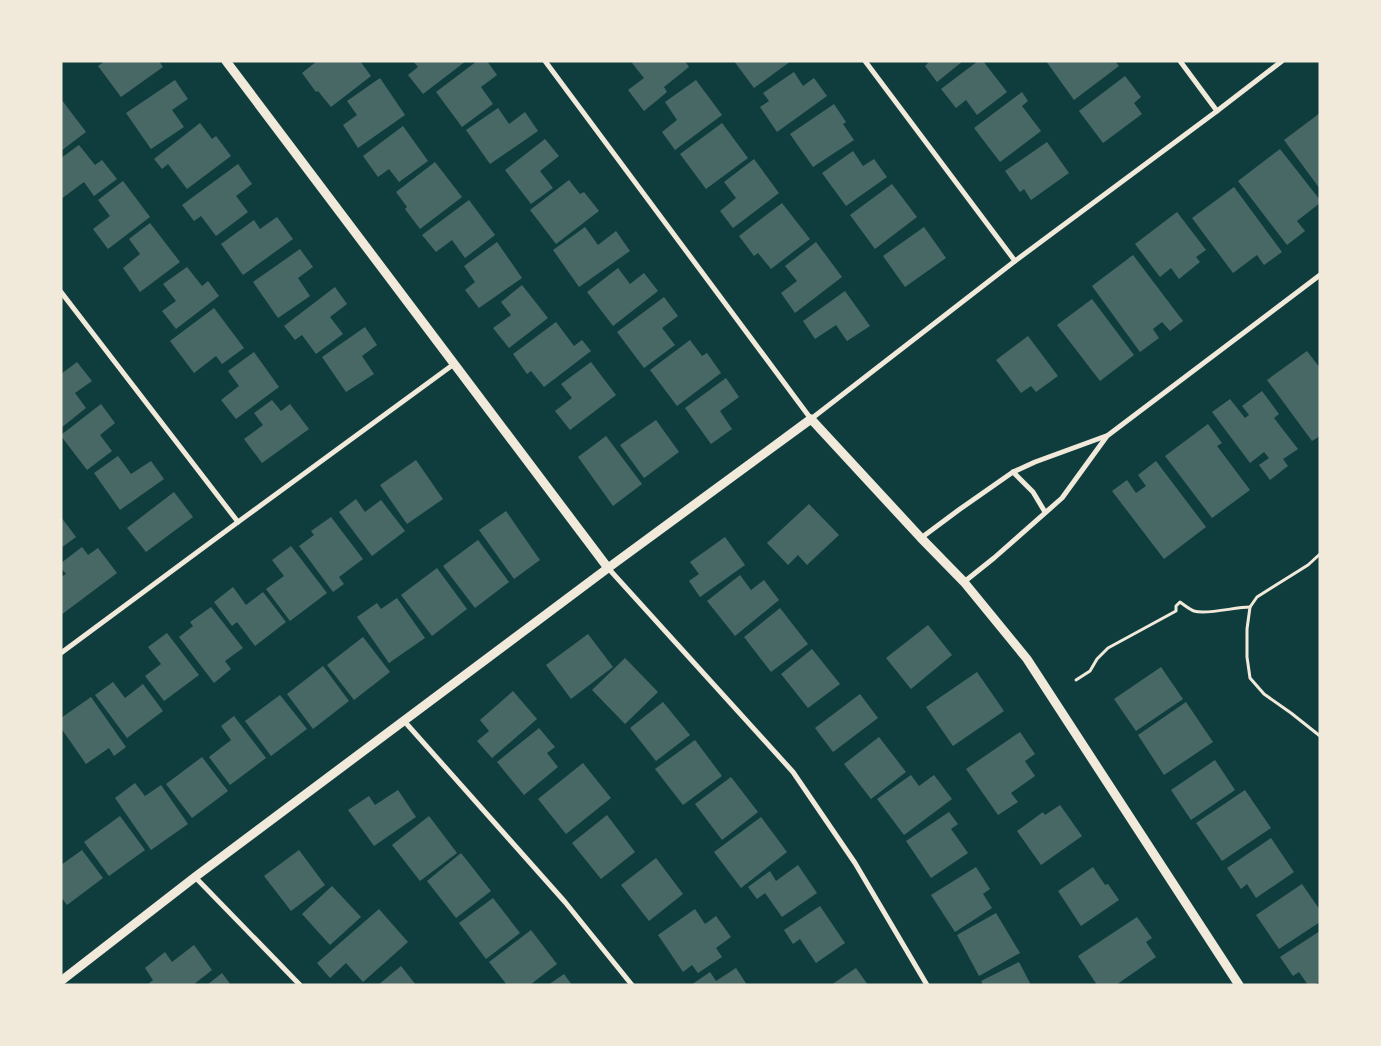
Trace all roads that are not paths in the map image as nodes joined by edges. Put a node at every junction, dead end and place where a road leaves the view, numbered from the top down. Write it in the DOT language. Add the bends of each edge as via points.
graph roads {
  1 [pos="226,61"];
  2 [pos="545,61"];
  3 [pos="865,61"];
  4 [pos="1180,61"];
  5 [pos="1282,61"];
  6 [pos="1218,111"];
  7 [pos="1016,261"];
  8 [pos="1320,275"];
  9 [pos="61,292"];
  10 [pos="454,364"];
  11 [pos="811,419"];
  12 [pos="1107,436"];
  13 [pos="1013,472"];
  14 [pos="1045,512"];
  15 [pos="238,522"];
  16 [pos="921,538"];
  17 [pos="608,568"];
  18 [pos="964,582"];
  19 [pos="61,652"];
  20 [pos="404,722"];
  21 [pos="195,878"];
  22 [pos="61,980"];
  23 [pos="300,985"];
  24 [pos="632,985"];
  25 [pos="927,985"];
  26 [pos="1239,985"];
  1 -- 10 [label="street"];
  2 -- 11 [label="street"];
  3 -- 7 [label="street"];
  4 -- 6 [label="street"];
  5 -- 6 [label="street"];
  6 -- 7 [label="street"];
  7 -- 11 [label="street"];
  8 -- 12 [label="street"];
  9 -- 15 [label="street"];
  10 -- 15 [label="street"];
  10 -- 17 [label="street"];
  11 -- 16 [label="street"];
  11 -- 17 [label="street"];
  12 -- 13 [label="street"];
  12 -- 14 [label="street" via="1062,498"];
  13 -- 14 [label="street"];
  13 -- 16 [label="street"];
  14 -- 18 [label="street"];
  15 -- 19 [label="street"];
  16 -- 18 [label="street"];
  17 -- 20 [label="street"];
  17 -- 25 [label="street" via="793,772 855,863"];
  18 -- 26 [label="street" via="1027,659"];
  20 -- 21 [label="street"];
  20 -- 24 [label="street" via="564,902"];
  21 -- 22 [label="street"];
  21 -- 23 [label="street"];
}
